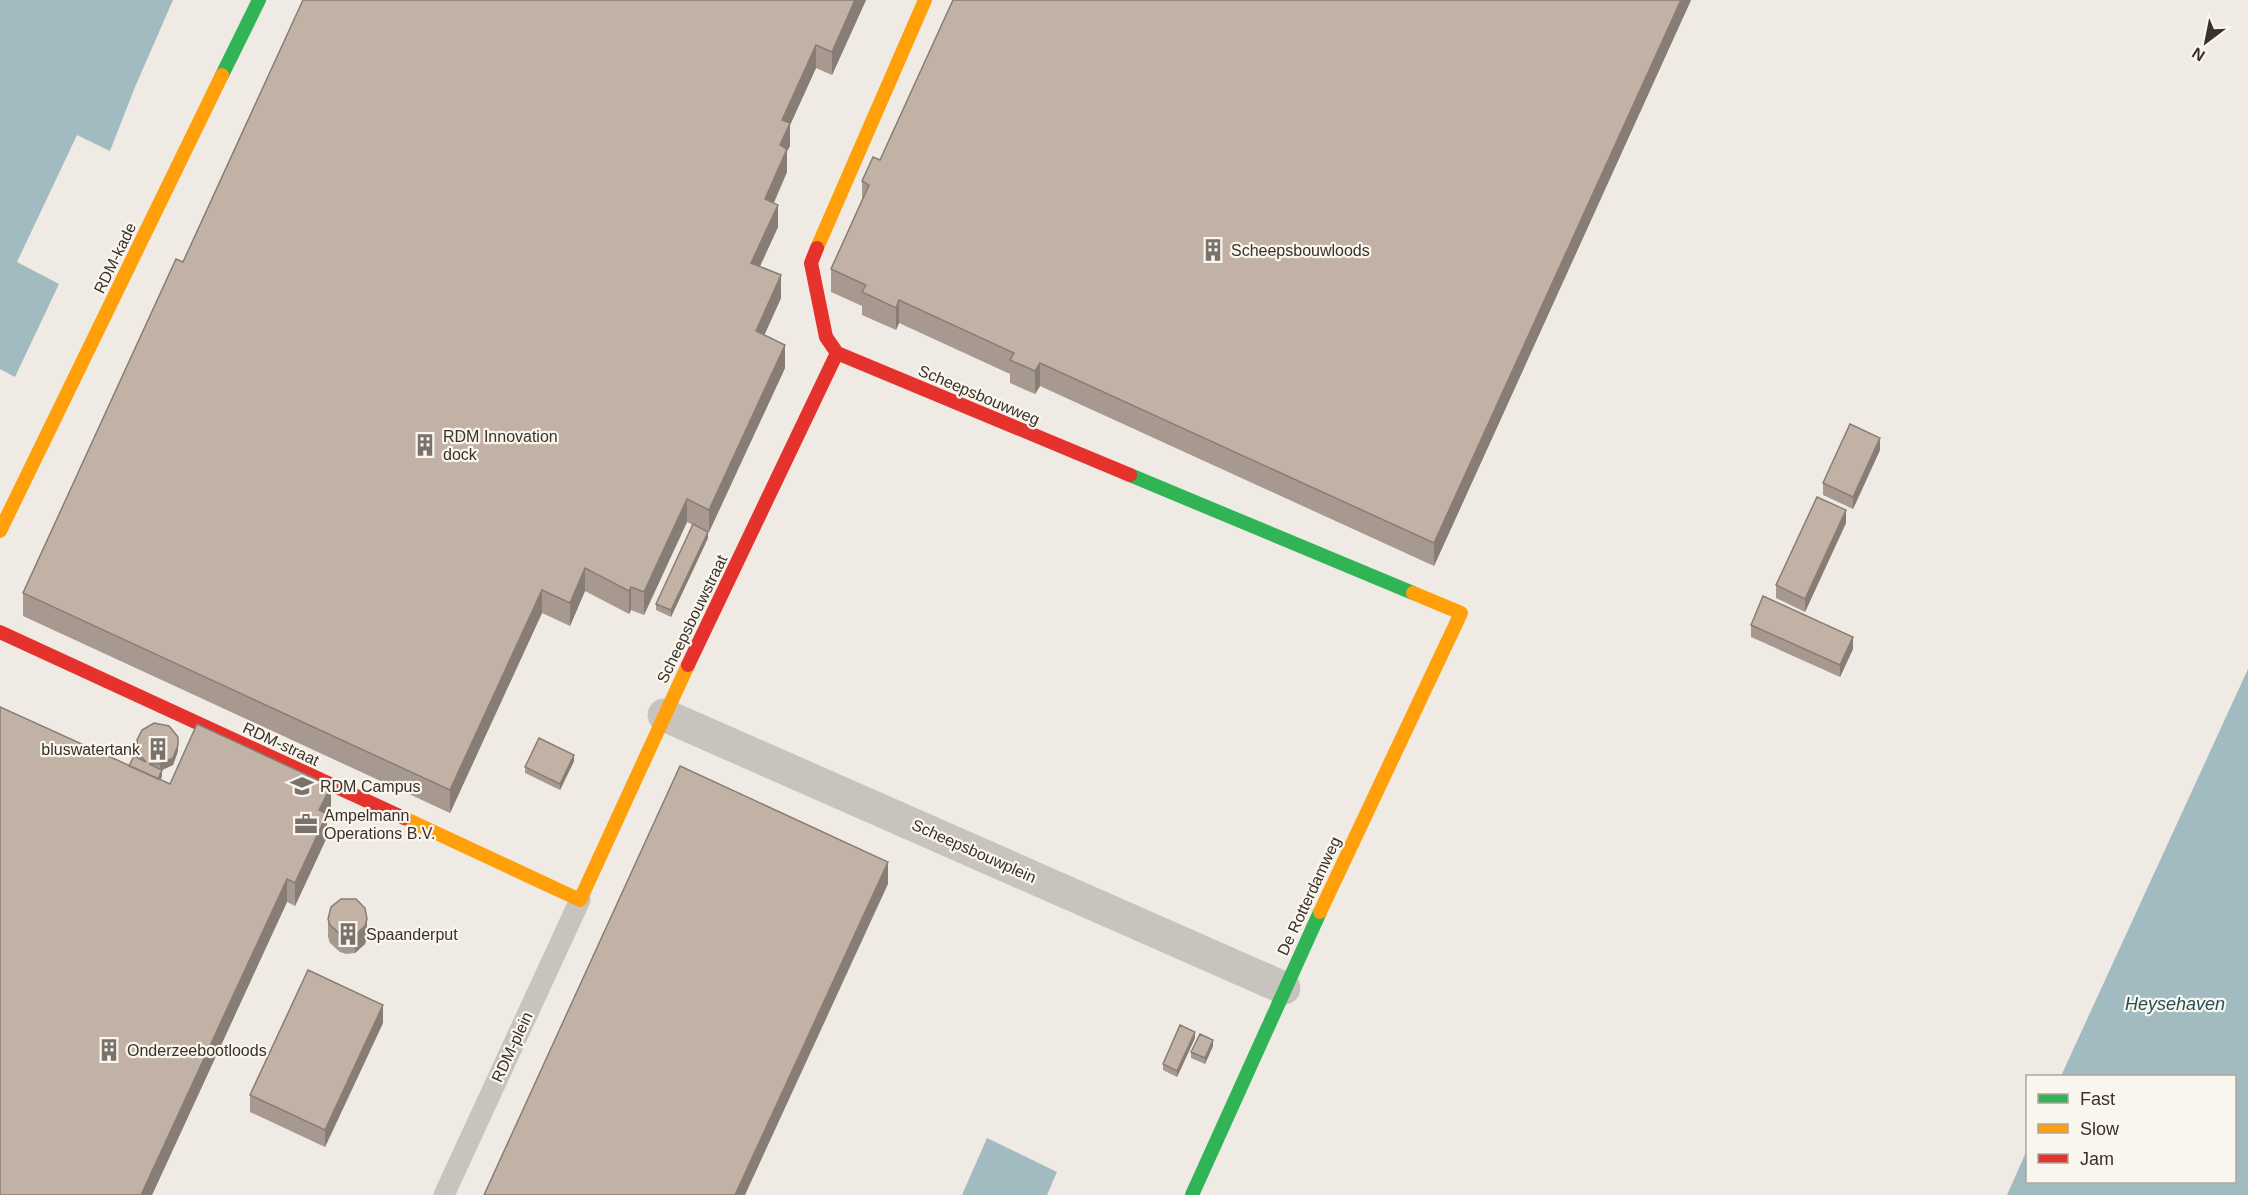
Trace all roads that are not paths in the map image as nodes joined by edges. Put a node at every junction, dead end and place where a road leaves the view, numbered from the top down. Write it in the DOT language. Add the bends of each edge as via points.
graph roads {
  1 [pos="259,0"];
  2 [pos="925,0"];
  3 [pos="837,353"];
  4 [pos="0,531"];
  5 [pos="1461,613"];
  6 [pos="0,632"];
  7 [pos="664,715"];
  8 [pos="580,900"];
  9 [pos="1284,988"];
  10 [pos="444,1195"];
  11 [pos="1192,1195"];
  1 -- 4 [label="street, RDM-kade"];
  2 -- 3 [label="street" via="811,263 826,337"];
  3 -- 5 [label="street, Scheepsbouwweg"];
  3 -- 7 [label="street, Scheepsbouwstraat"];
  5 -- 9 [label="street, De Rotterdamweg"];
  6 -- 8 [label="street, RDM-straat"];
  7 -- 8 [label="street, Scheepsbouwstraat"];
  7 -- 9 [label="street, Scheepsbouwplein"];
  8 -- 10 [label="lane, RDM-plein"];
  9 -- 11 [label="street, De Rotterdamweg"];
}
